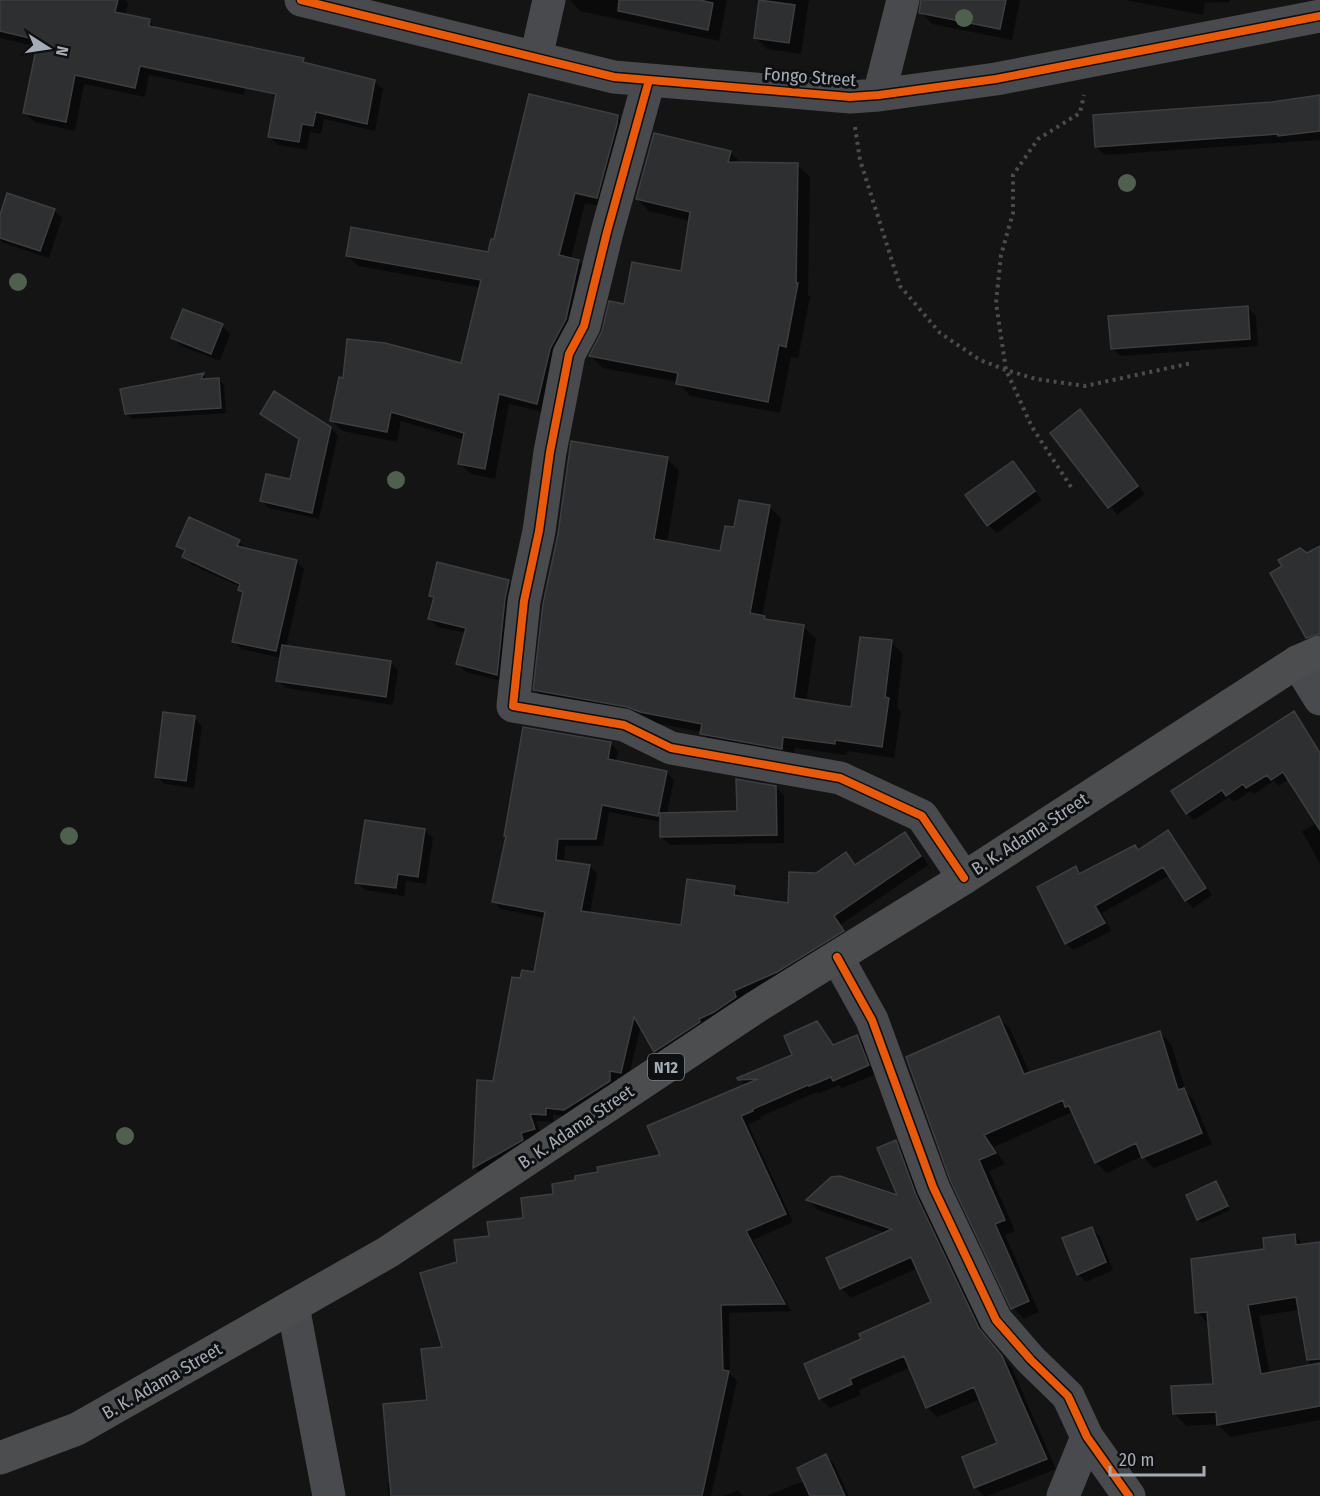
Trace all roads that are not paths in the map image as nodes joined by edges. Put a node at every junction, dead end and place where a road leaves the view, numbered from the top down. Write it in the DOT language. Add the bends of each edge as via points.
graph roads {
  1 [pos="301,0"];
  2 [pos="549,0"];
  3 [pos="903,0"];
  4 [pos="1287,12"];
  5 [pos="1320,16"];
  6 [pos="536,58"];
  7 [pos="649,80"];
  8 [pos="865,96"];
  9 [pos="1309,657"];
  10 [pos="1320,699"];
  11 [pos="964,878"];
  12 [pos="837,957"];
  13 [pos="293,1306"];
  14 [pos="1087,1437"];
  15 [pos="0,1458"];
  16 [pos="329,1496"];
  17 [pos="1064,1496"];
  18 [pos="1129,1496"];
  1 -- 6 [label="street, Fongo Street"];
  2 -- 6 [label="street"];
  3 -- 8 [label="street"];
  4 -- 5 [label="street, Fongo Street"];
  4 -- 8 [label="street, Fongo Street" via="1092,61 996,79"];
  6 -- 7 [label="street, Fongo Street" via="614,77"];
  7 -- 8 [label="street, Fongo Street"];
  7 -- 11 [label="street" via="584,326 569,354 524,601 513,706 624,725 671,748 840,778 922,816"];
  9 -- 10 [label="street"];
  9 -- 11 [label="highway, B. K. Adama Street / N12"];
  11 -- 12 [label="highway, B. K. Adama Street / N12"];
  12 -- 13 [label="highway, B. K. Adama Street / N12" via="388,1252"];
  12 -- 14 [label="street" via="872,1020 933,1186 996,1320 1068,1396"];
  13 -- 15 [label="highway, B. K. Adama Street / N12" via="77,1429"];
  13 -- 16 [label="street"];
  14 -- 17 [label="street"];
  14 -- 18 [label="street"];
}
